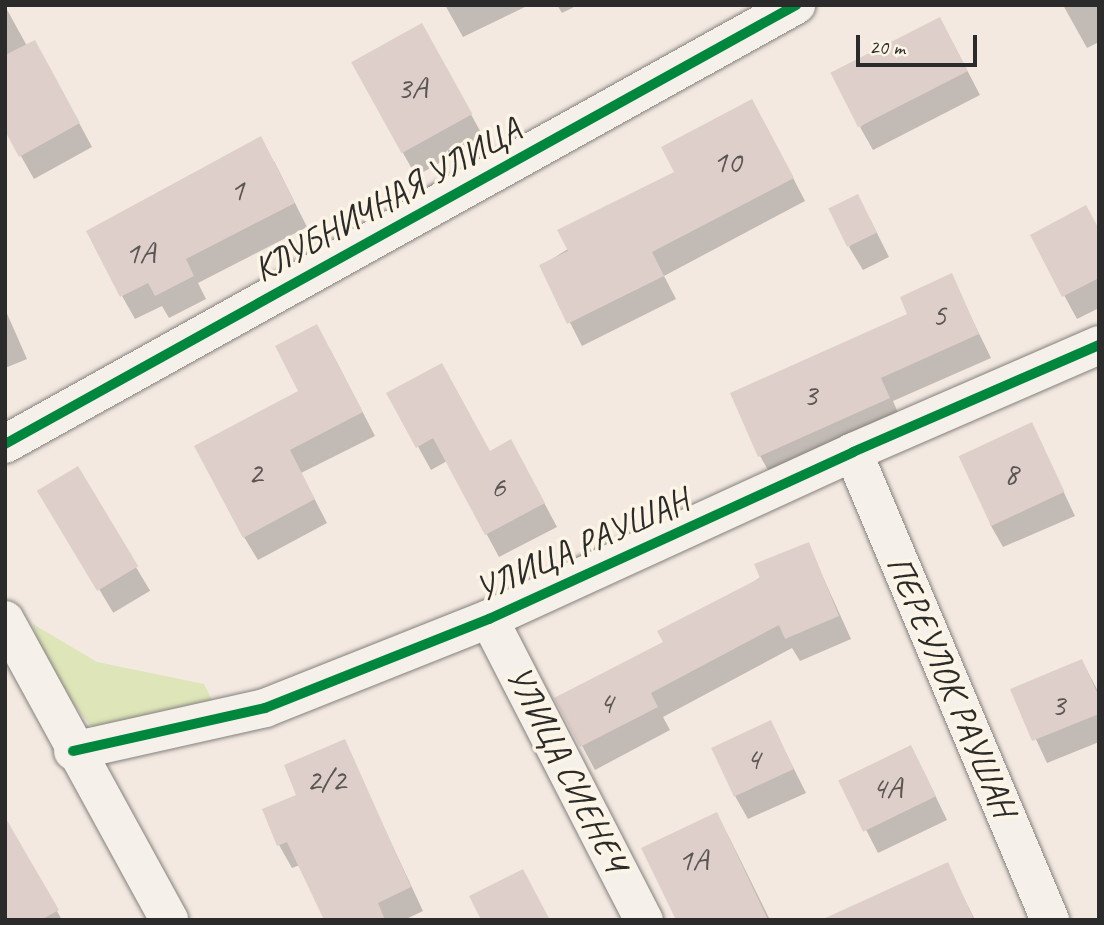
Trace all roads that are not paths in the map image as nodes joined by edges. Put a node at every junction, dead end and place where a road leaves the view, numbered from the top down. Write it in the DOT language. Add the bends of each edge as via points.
graph roads {
  1 [pos="796,5"];
  2 [pos="1099,345"];
  3 [pos="5,444"];
  4 [pos="853,452"];
  5 [pos="489,618"];
  6 [pos="5,620"];
  7 [pos="73,751"];
  8 [pos="169,920"];
  9 [pos="644,920"];
  10 [pos="1050,920"];
  1 -- 3 [label="street, КЛУБНИЧНАЯ УЛИЦА"];
  2 -- 4 [label="street, УЛИЦА РАУШАН"];
  4 -- 5 [label="street, УЛИЦА РАУШАН"];
  4 -- 10 [label="street, ПЕРЕУЛОК РАУШАН"];
  5 -- 7 [label="street, УЛИЦА РАУШАН" via="265,708"];
  5 -- 9 [label="street, УЛИЦА СИЕНЕЧ"];
  6 -- 7 [label="street"];
  7 -- 8 [label="street"];
}
